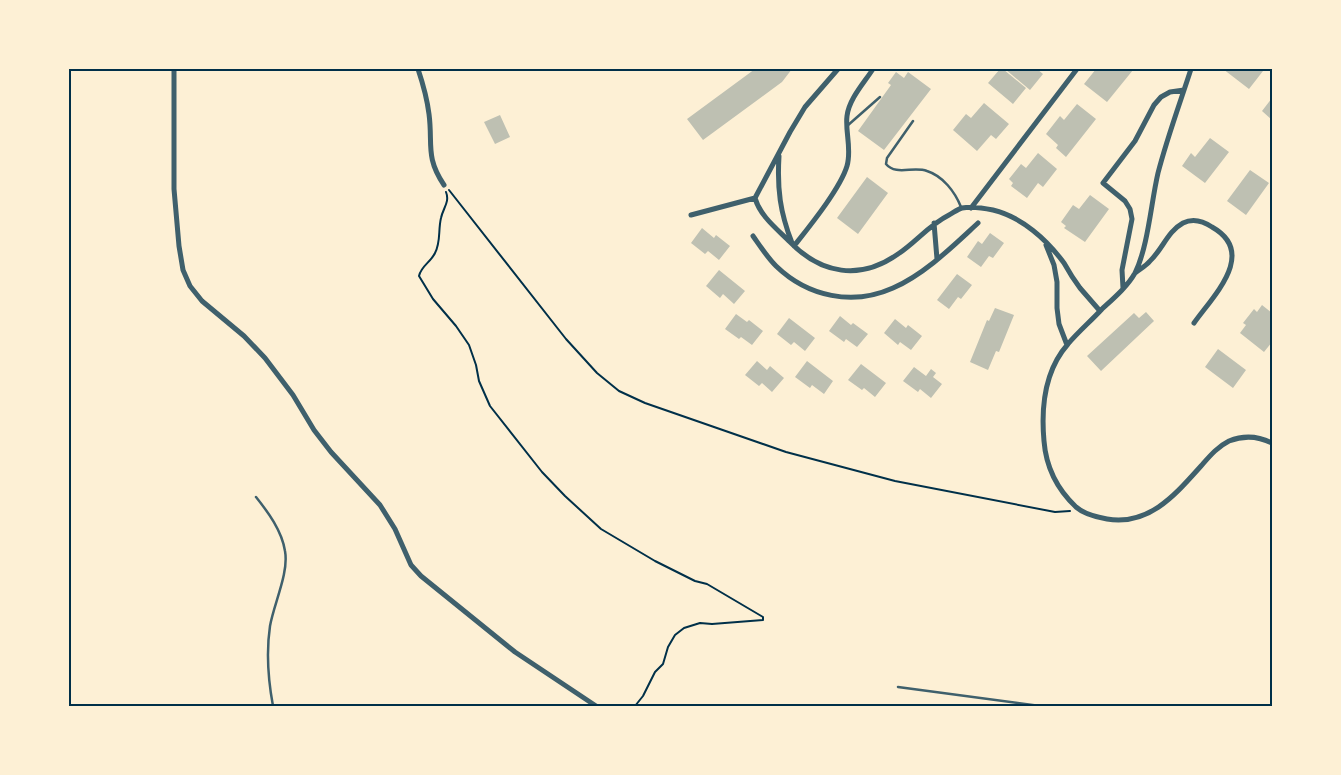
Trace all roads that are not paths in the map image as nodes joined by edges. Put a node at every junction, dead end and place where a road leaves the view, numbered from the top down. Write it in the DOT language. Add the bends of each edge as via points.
graph roads {
  1 [pos="174,69"];
  2 [pos="418,69"];
  3 [pos="838,69"];
  4 [pos="873,69"];
  5 [pos="1077,69"];
  6 [pos="1191,69"];
  7 [pos="1184,90"];
  8 [pos="880,97"];
  9 [pos="913,121"];
  10 [pos="848,126"];
  11 [pos="779,154"];
  12 [pos="444,185"];
  13 [pos="755,198"];
  14 [pos="962,208"];
  15 [pos="971,208"];
  16 [pos="690,215"];
  17 [pos="934,223"];
  18 [pos="978,223"];
  19 [pos="753,236"];
  20 [pos="1044,240"];
  21 [pos="794,246"];
  22 [pos="937,259"];
  23 [pos="1134,273"];
  24 [pos="1123,289"];
  25 [pos="1100,311"];
  26 [pos="1194,323"];
  27 [pos="1066,345"];
  28 [pos="1272,443"];
  29 [pos="256,497"];
  30 [pos="898,687"];
  31 [pos="273,706"];
  32 [pos="596,706"];
  33 [pos="1040,706"];
  1 -- 32 [label="street" via="175,199 183,270 190,286 202,301 265,358 331,452 380,505 411,565 421,576 515,652"];
  2 -- 12 [label="street" via="429,116 431,160"];
  3 -- 11 [label="street" via="805,107"];
  4 -- 10 [label="street" via="851,102"];
  5 -- 15 [label="street"];
  6 -- 7 [label="street"];
  7 -- 23 [label="street" via="1159,172"];
  7 -- 24 [label="street" via="1170,92 1154,105 1135,141 1103,183 1125,201 1132,219 1122,270"];
  8 -- 10 [label="lane"];
  9 -- 14 [label="lane" via="886,164 896,171 926,170 937,176 956,194"];
  10 -- 21 [label="street" via="847,165 840,182"];
  11 -- 13 [label="street"];
  11 -- 21 [label="street" via="777,181 780,204"];
  13 -- 16 [label="street"];
  13 -- 21 [label="street" via="763,214"];
  14 -- 15 [label="street"];
  14 -- 17 [label="street"];
  15 -- 20 [label="street" via="992,210 1013,218"];
  17 -- 21 [label="street" via="899,254 866,270 833,269 819,264"];
  17 -- 22 [label="street"];
  18 -- 22 [label="street"];
  19 -- 22 [label="street" via="776,266 790,278 808,289 842,297 872,296 894,288"];
  20 -- 25 [label="street"];
  20 -- 27 [label="street" via="1054,265 1059,324"];
  23 -- 24 [label="street"];
  23 -- 26 [label="street" via="1151,261 1182,224 1204,222 1216,228 1232,250 1233,264 1228,277"];
  24 -- 25 [label="street"];
  25 -- 27 [label="street"];
  27 -- 28 [label="street" via="1054,366 1045,393 1043,435 1045,455 1053,478 1065,497 1080,510 1118,520 1138,518 1157,509 1176,494 1214,452 1228,442 1244,436"];
  29 -- 31 [label="lane" via="281,536 286,551 285,568 270,626 268,679"];
  30 -- 33 [label="lane"];
}
